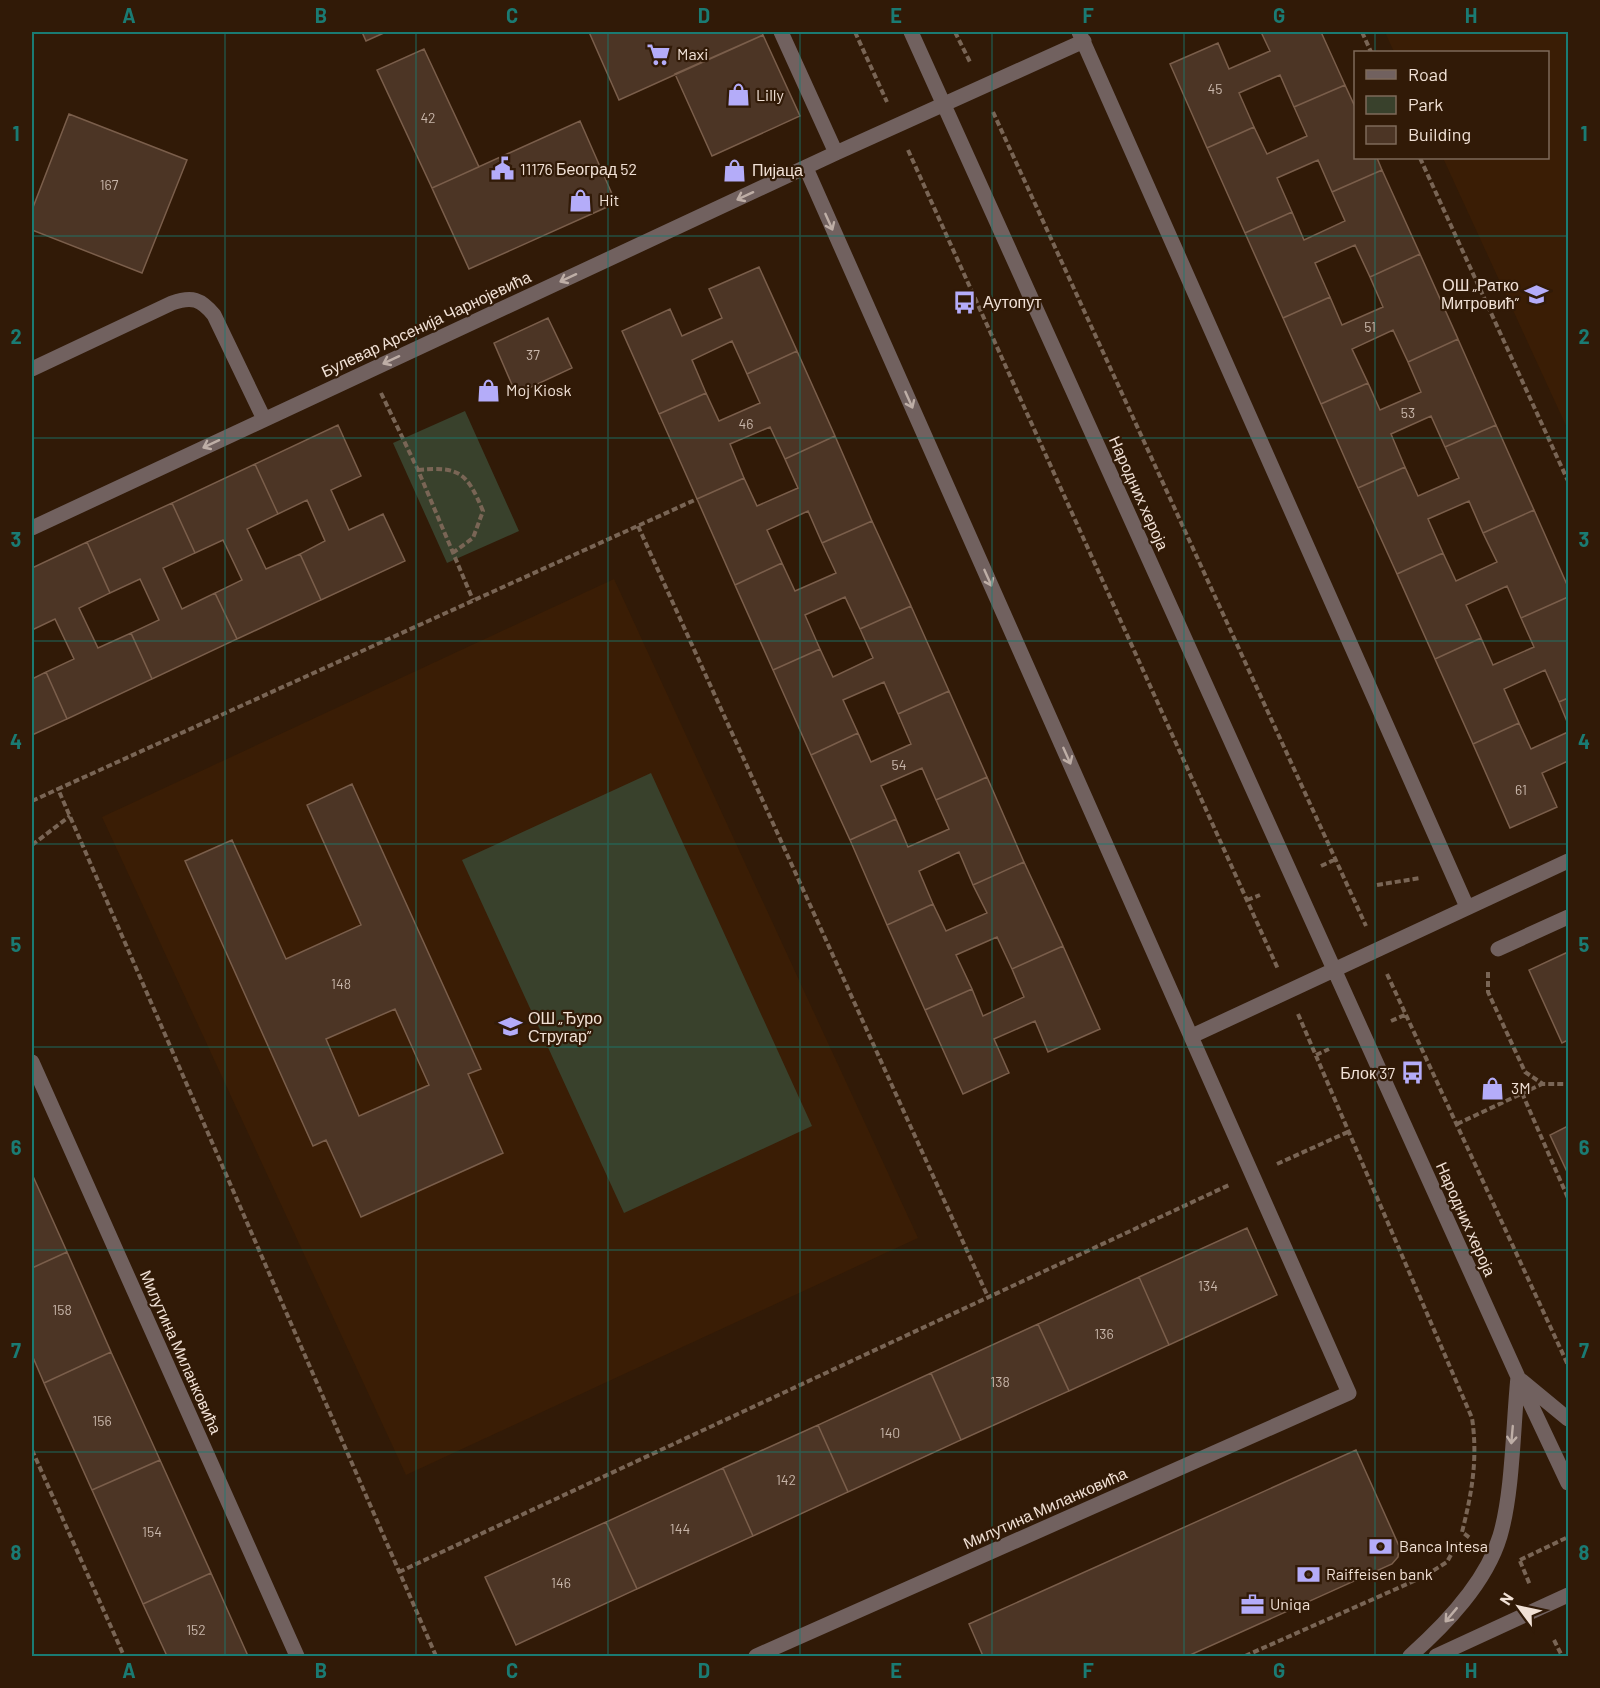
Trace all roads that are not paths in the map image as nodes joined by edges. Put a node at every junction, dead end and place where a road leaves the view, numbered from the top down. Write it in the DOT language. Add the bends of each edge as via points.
graph roads {
  1 [pos="781,32"];
  2 [pos="911,32"];
  3 [pos="1082,36"];
  4 [pos="944,105"];
  5 [pos="836,153"];
  6 [pos="806,168"];
  7 [pos="32,369"];
  8 [pos="264,419"];
  9 [pos="32,528"];
  10 [pos="1569,861"];
  11 [pos="1467,907"];
  12 [pos="1569,917"];
  13 [pos="1498,949"];
  14 [pos="1334,969"];
  15 [pos="1192,1036"];
  16 [pos="32,1062"];
  17 [pos="1518,1377"];
  18 [pos="1569,1419"];
  19 [pos="1569,1483"];
  20 [pos="1569,1595"];
  21 [pos="297,1656"];
  22 [pos="756,1656"];
  23 [pos="1410,1656"];
  24 [pos="1436,1656"];
  1 -- 5 [label="street"];
  2 -- 4 [label="street, Народних хероја"];
  3 -- 4 [label="street, Булевар Арсенија Чарнојевића"];
  3 -- 11 [label="street"];
  4 -- 5 [label="street, Булевар Арсенија Чарнојевића"];
  4 -- 14 [label="street, Народних хероја"];
  5 -- 6 [label="street, Булевар Арсенија Чарнојевића"];
  6 -- 8 [label="street, Булевар Арсенија Чарнојевића, one-way"];
  6 -- 15 [label="street, one-way"];
  7 -- 8 [label="street" via="172,303 196,299 214,315"];
  8 -- 9 [label="street, Булевар Арсенија Чарнојевића, one-way"];
  10 -- 11 [label="street"];
  11 -- 14 [label="street"];
  12 -- 13 [label="street"];
  14 -- 15 [label="street"];
  14 -- 17 [label="street, Народних хероја"];
  15 -- 22 [label="street, Милутина Миланковића" via="1349,1393"];
  16 -- 21 [label="street, Милутина Миланковића"];
  17 -- 18 [label="street"];
  17 -- 19 [label="street, Народних хероја"];
  17 -- 23 [label="street, one-way" via="1506,1512 1499,1539 1469,1595"];
  20 -- 24 [label="street"];
}
